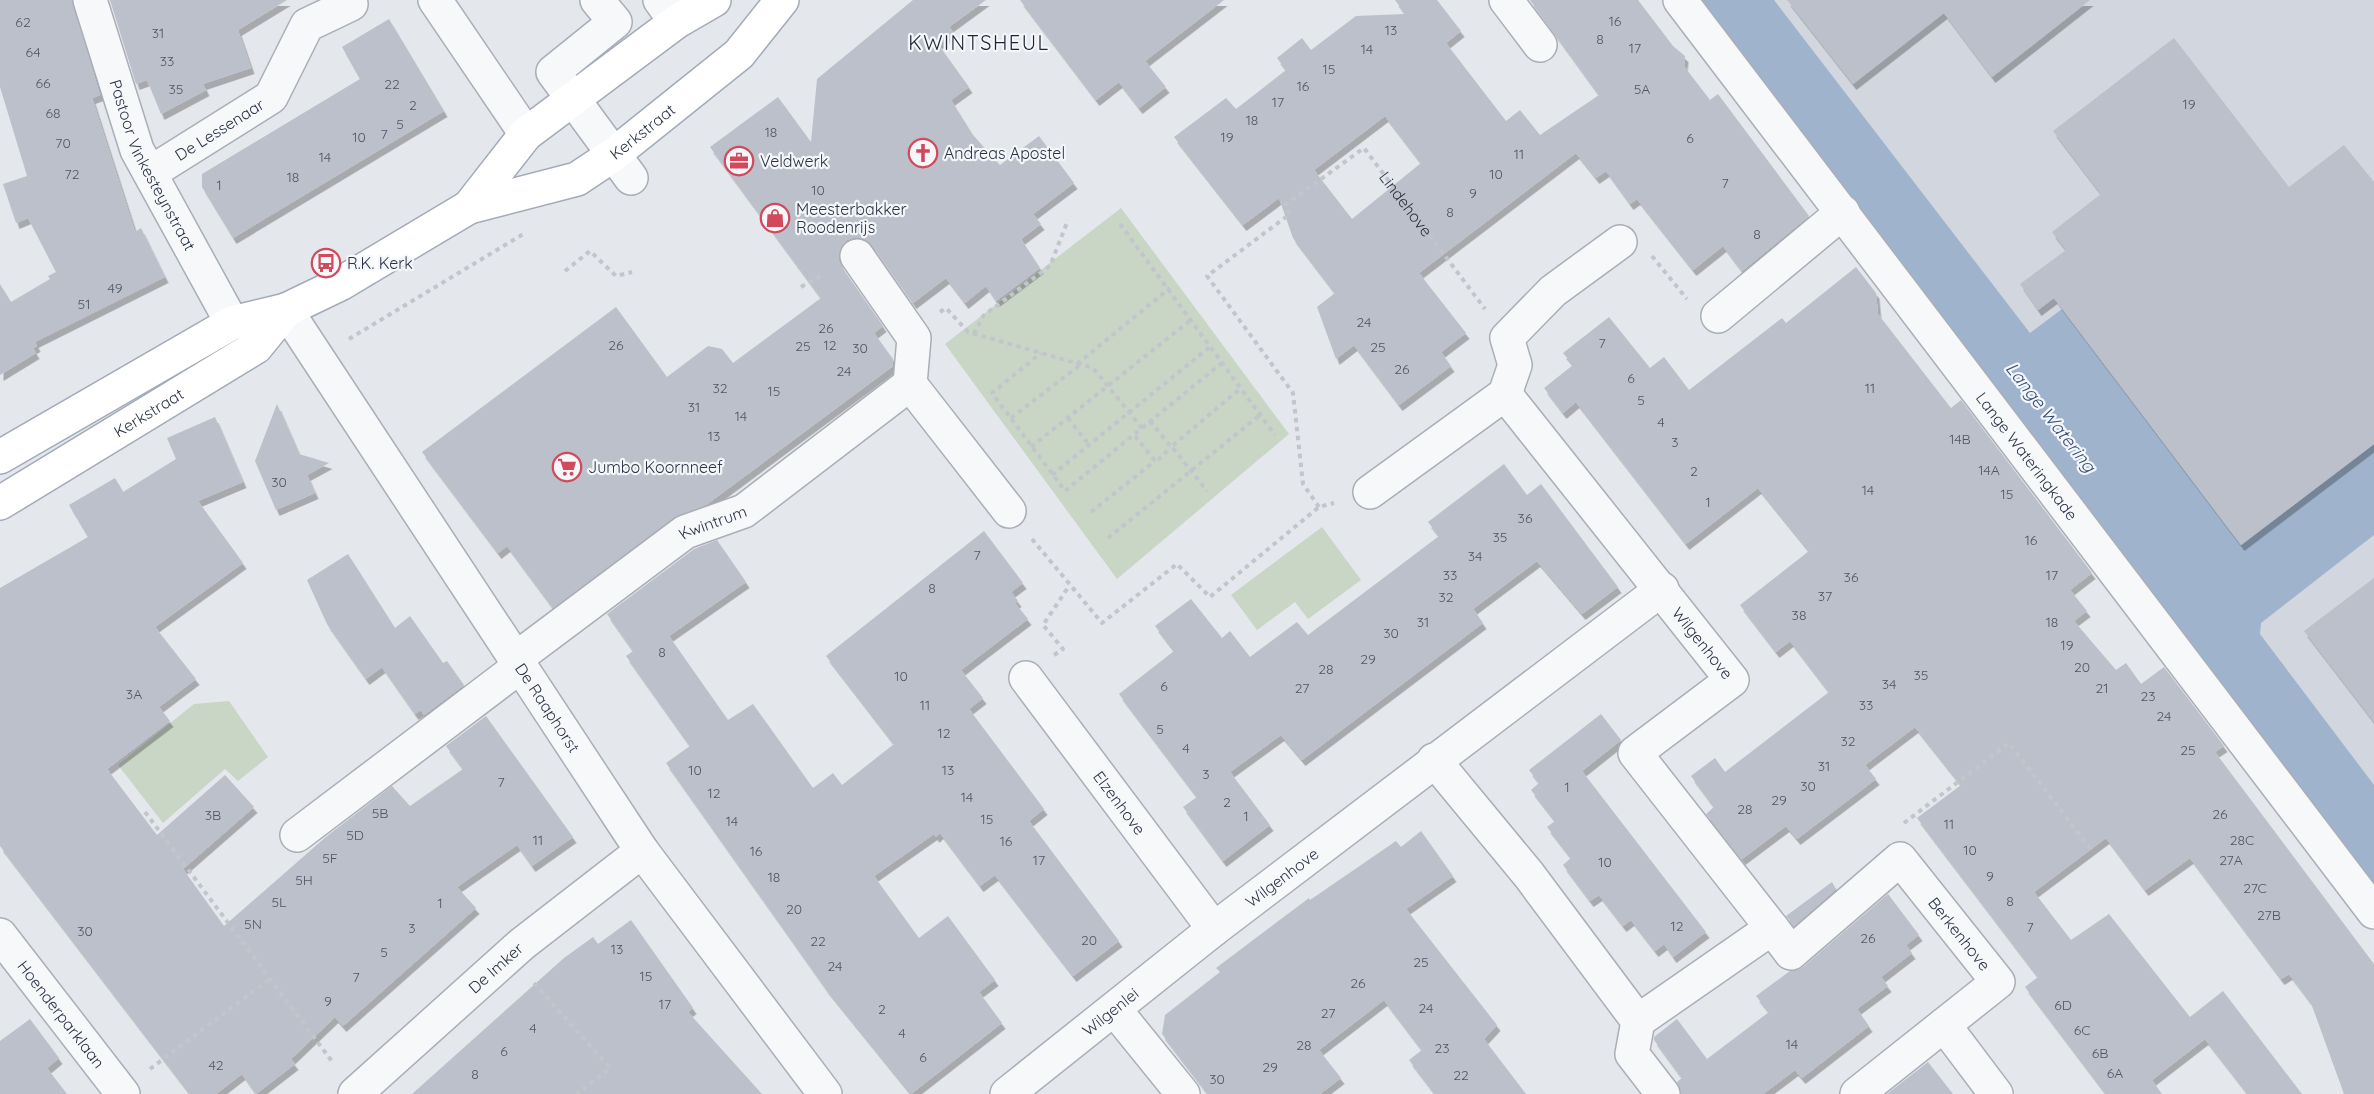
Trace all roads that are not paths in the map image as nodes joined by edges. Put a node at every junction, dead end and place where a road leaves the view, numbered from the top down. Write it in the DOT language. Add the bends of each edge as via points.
graph roads {
  1 [pos="90,0"];
  2 [pos="435,0"];
  3 [pos="597,0"];
  4 [pos="714,0"];
  5 [pos="782,0"];
  6 [pos="1506,0"];
  7 [pos="1680,0"];
  8 [pos="351,4"];
  9 [pos="668,11"];
  10 [pos="1540,45"];
  11 [pos="573,100"];
  12 [pos="526,134"];
  13 [pos="144,161"];
  14 [pos="622,166"];
  15 [pos="469,207"];
  16 [pos="1844,212"];
  17 [pos="1620,242"];
  18 [pos="857,256"];
  19 [pos="286,310"];
  20 [pos="1718,316"];
  21 [pos="232,323"];
  22 [pos="910,384"];
  23 [pos="1505,394"];
  24 [pos="0,457"];
  25 [pos="1370,492"];
  26 [pos="0,503"];
  27 [pos="1009,511"];
  28 [pos="1662,589"];
  29 [pos="517,663"];
  30 [pos="1026,678"];
  31 [pos="1434,760"];
  32 [pos="297,835"];
  33 [pos="642,851"];
  34 [pos="1900,859"];
  35 [pos="2374,912"];
  36 [pos="1772,928"];
  37 [pos="1214,929"];
  38 [pos="0,935"];
  39 [pos="9,968"];
  40 [pos="1115,1010"];
  41 [pos="1638,1021"];
  42 [pos="1944,1025"];
  43 [pos="122,1092"];
  44 [pos="355,1094"];
  45 [pos="825,1094"];
  46 [pos="1007,1094"];
  47 [pos="1183,1094"];
  48 [pos="1663,1094"];
  49 [pos="1857,1094"];
  50 [pos="1996,1094"];
  1 -- 13 [label="street, Pastoor Vinkesteynstraat"];
  2 -- 12 [label="street"];
  3 -- 11 [label="street" via="615,22 553,72"];
  4 -- 9 [label="main road, Kerkstraat"];
  5 -- 14 [label="main road, Kerkstraat" via="740,54"];
  6 -- 10 [label="street"];
  7 -- 16 [label="street, Lange Wateringkade"];
  8 -- 13 [label="street, De Lessenaar" via="308,25 271,97"];
  9 -- 11 [label="main road, Kerkstraat"];
  11 -- 12 [label="main road, Kerkstraat"];
  11 -- 14 [label="street"];
  12 -- 15 [label="main road, Kerkstraat"];
  13 -- 21 [label="street, Pastoor Vinkesteynstraat"];
  14 -- 15 [label="main road, Kerkstraat"];
  15 -- 19 [label="main road, Kerkstraat" via="340,284"];
  16 -- 20 [label="street"];
  16 -- 35 [label="street, Lange Wateringkade"];
  17 -- 23 [label="street" via="1553,291 1507,338 1515,365"];
  18 -- 22 [label="street" via="914,338"];
  19 -- 21 [label="main road, Kerkstraat"];
  19 -- 26 [label="main road, Kerkstraat" via="256,347"];
  19 -- 29 [label="street, De Raaphorst"];
  21 -- 24 [label="main road, Kerkstraat"];
  22 -- 27 [label="street"];
  22 -- 29 [label="street, Kwintrum" via="744,511 685,532"];
  23 -- 25 [label="street"];
  23 -- 28 [label="street"];
  28 -- 31 [label="street, Wilgenhove"];
  28 -- 36 [label="street, Wilgenhove" via="1732,680 1635,753"];
  29 -- 32 [label="street, Kwintrum"];
  29 -- 33 [label="street, De Raaphorst"];
  30 -- 37 [label="street, Elzenhove"];
  31 -- 37 [label="street, Wilgenhove"];
  31 -- 41 [label="street" via="1529,875"];
  33 -- 44 [label="street, De Imker" via="509,956"];
  33 -- 45 [label="street, De Raaphorst"];
  34 -- 36 [label="street, Wilgenhove" via="1791,953"];
  34 -- 42 [label="street, Berkenhove" via="1998,982"];
  36 -- 41 [label="street"];
  37 -- 40 [label="street, Wilgenlei"];
  38 -- 39 [label="street, Hoenderparklaan"];
  39 -- 43 [label="street, Hoenderparklaan"];
  40 -- 46 [label="street, Wilgenlei"];
  40 -- 47 [label="street"];
  41 -- 48 [label="street" via="1632,1054"];
  42 -- 49 [label="street, Berkenhove"];
  42 -- 50 [label="street"];
}
